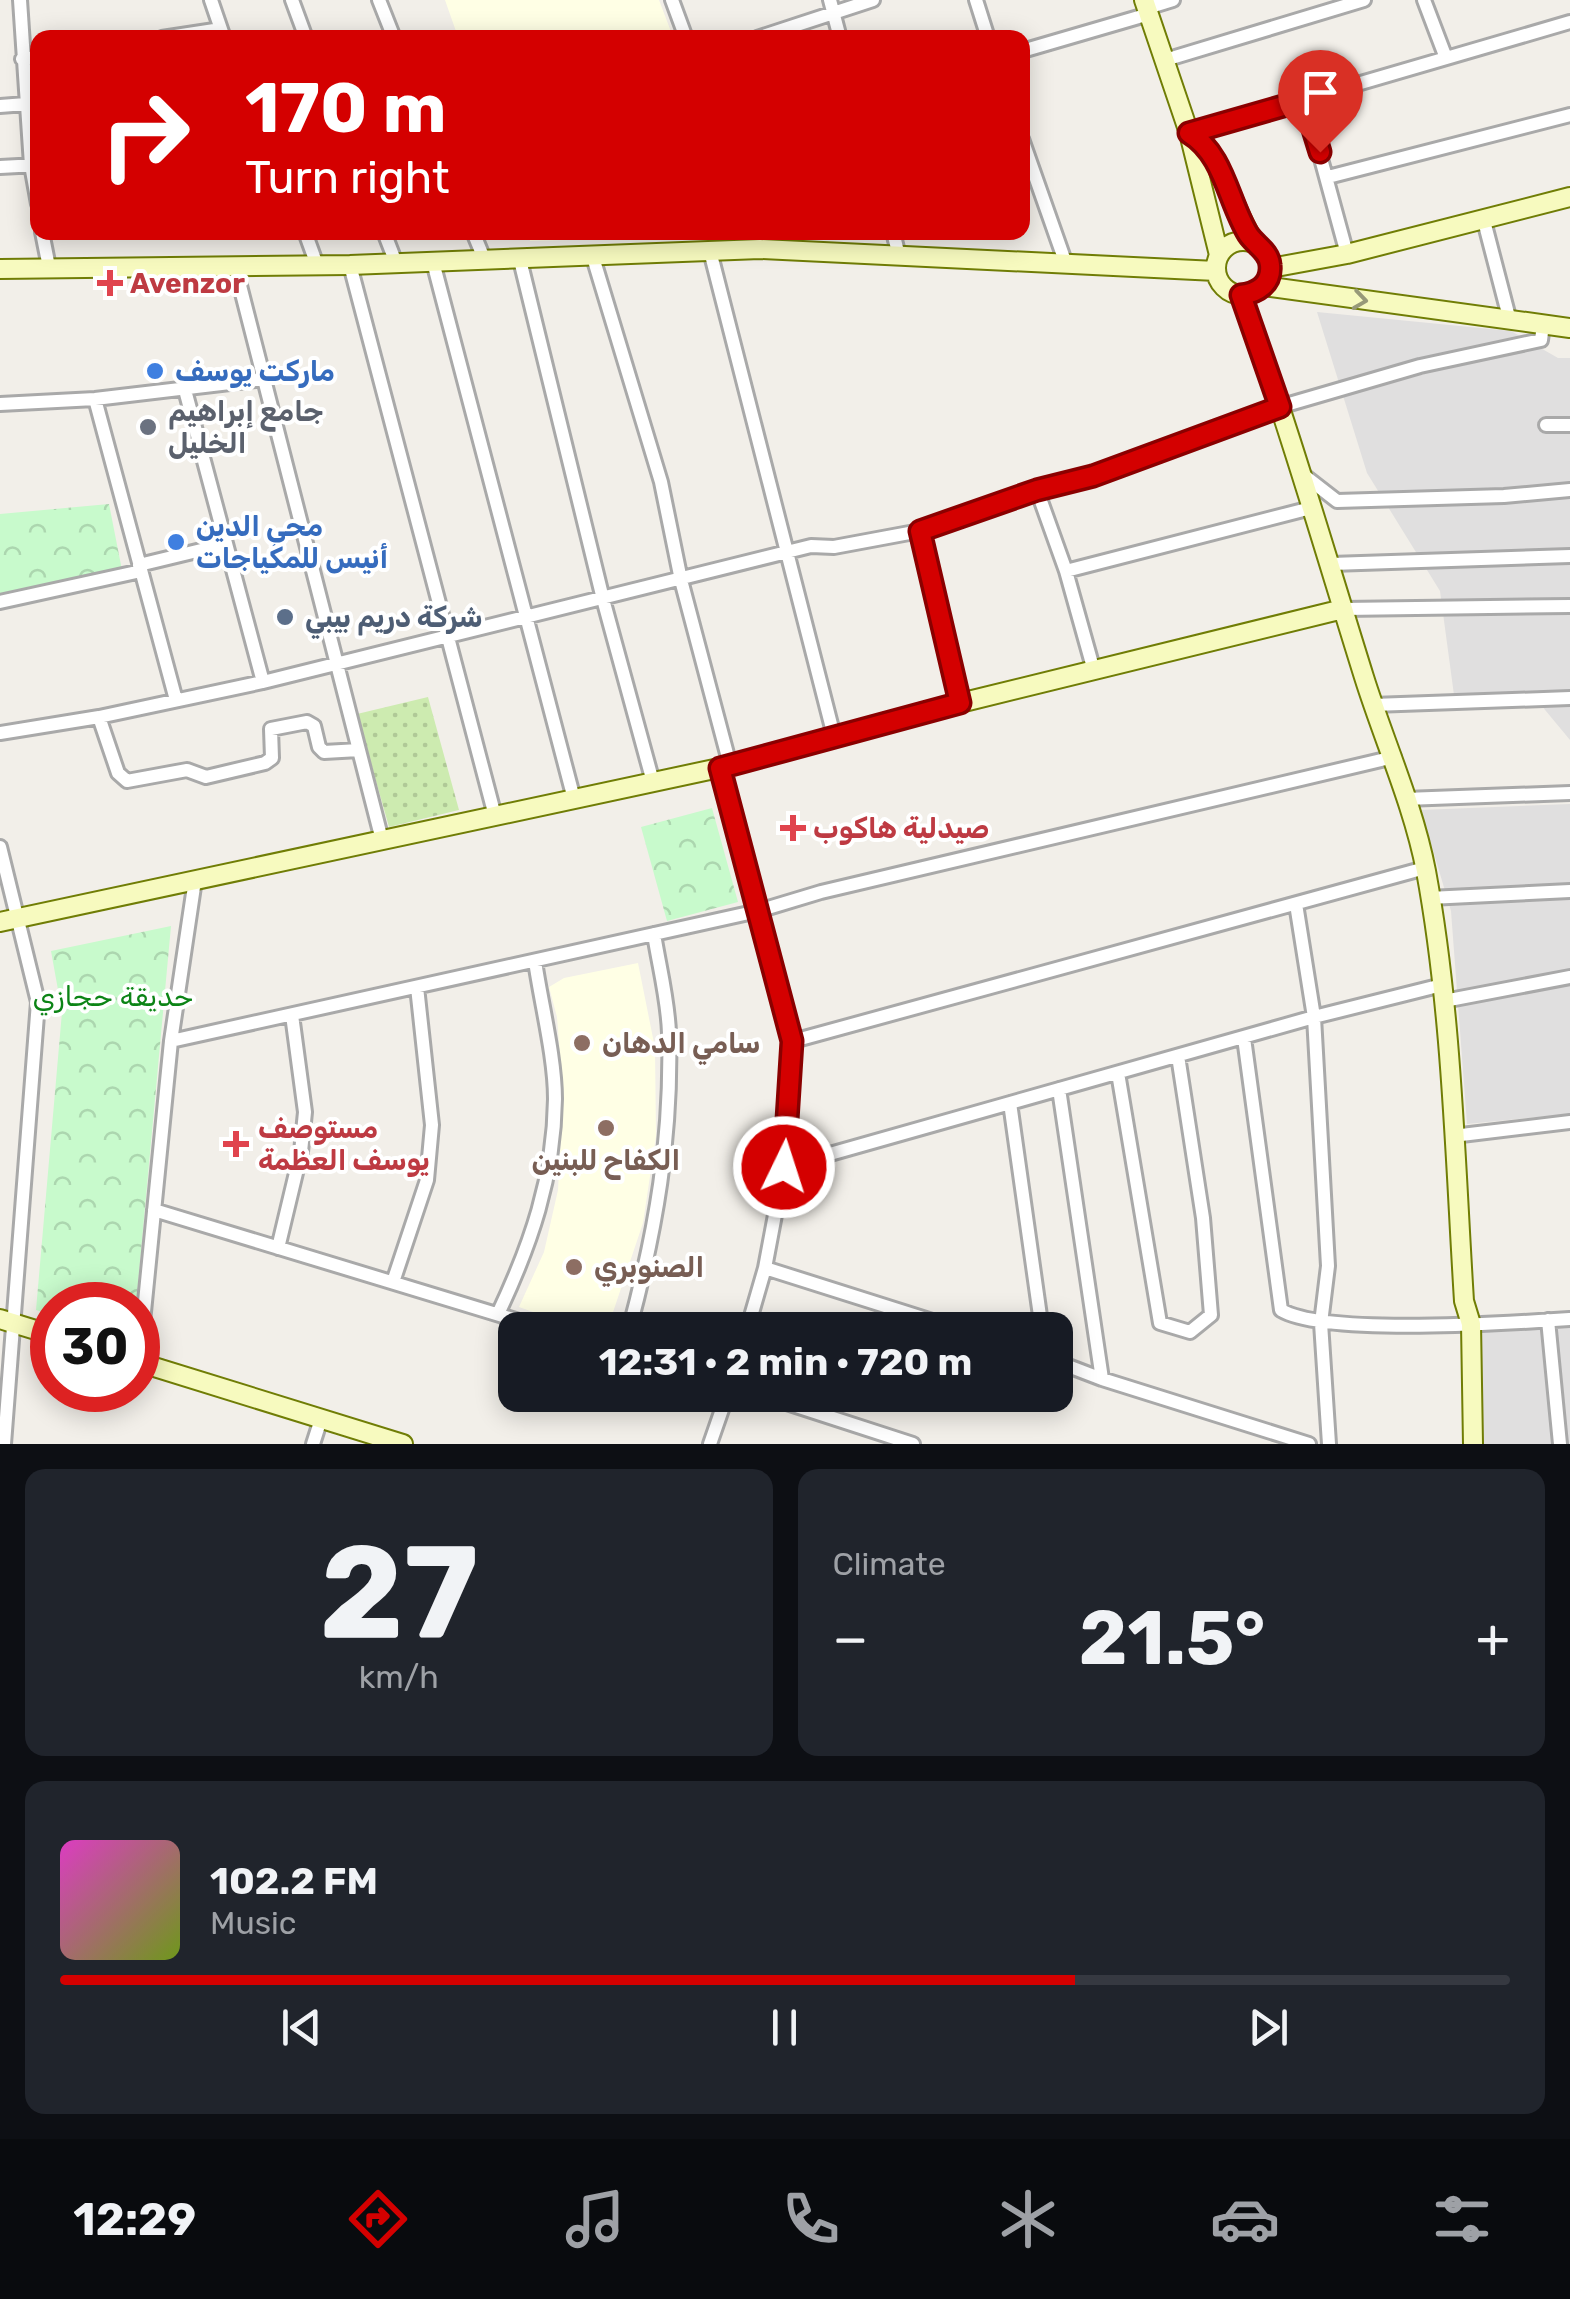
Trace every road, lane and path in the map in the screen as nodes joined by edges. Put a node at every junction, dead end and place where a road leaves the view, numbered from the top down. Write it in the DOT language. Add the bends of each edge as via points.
graph roads {
  1 [pos="20,0"];
  2 [pos="211,0"];
  3 [pos="292,0"];
  4 [pos="379,0"];
  5 [pos="672,0"];
  6 [pos="830,0"];
  7 [pos="873,0"];
  8 [pos="976,0"];
  9 [pos="1174,0"];
  10 [pos="1364,0"];
  11 [pos="1424,0"];
  12 [pos="1147,8"];
  13 [pos="834,15"];
  14 [pos="1570,22"];
  15 [pos="221,30"];
  16 [pos="303,30"];
  17 [pos="391,30"];
  18 [pos="683,30"];
  19 [pos="784,30"];
  20 [pos="838,30"];
  21 [pos="985,30"];
  22 [pos="1030,48"];
  23 [pos="30,58"];
  24 [pos="1446,58"];
  25 [pos="22,59"];
  26 [pos="1165,60"];
  27 [pos="30,91"];
  28 [pos="1304,100"];
  29 [pos="30,103"];
  30 [pos="0,106"];
  31 [pos="1570,116"];
  32 [pos="1189,133"];
  33 [pos="30,165"];
  34 [pos="1030,165"];
  35 [pos="0,167"];
  36 [pos="1328,177"];
  37 [pos="1570,197"];
  38 [pos="1484,221"];
  39 [pos="44,240"];
  40 [pos="308,240"];
  41 [pos="387,240"];
  42 [pos="476,240"];
  43 [pos="895,240"];
  44 [pos="757,241"];
  45 [pos="1254,244"];
  46 [pos="710,251"];
  47 [pos="592,254"];
  48 [pos="1348,254"];
  49 [pos="899,256"];
  50 [pos="520,260"];
  51 [pos="485,261"];
  52 [pos="433,262"];
  53 [pos="396,263"];
  54 [pos="1218,263"];
  55 [pos="1066,264"];
  56 [pos="317,265"];
  57 [pos="350,265"];
  58 [pos="235,266"];
  59 [pos="49,267"];
  60 [pos="0,268"];
  61 [pos="1271,268"];
  62 [pos="1264,286"];
  63 [pos="1241,295"];
  64 [pos="1510,321"];
  65 [pos="1544,325"];
  66 [pos="1570,328"];
  67 [pos="265,379"];
  68 [pos="185,390"];
  69 [pos="95,399"];
  70 [pos="0,404"];
  71 [pos="1280,407"];
  72 [pos="1546,425"];
  73 [pos="1570,425"];
  74 [pos="1301,472"];
  75 [pos="1037,490"];
  76 [pos="1570,490"];
  77 [pos="1310,508"];
  78 [pos="920,531"];
  79 [pos="226,544"];
  80 [pos="788,554"];
  81 [pos="1570,556"];
  82 [pos="1331,564"];
  83 [pos="140,568"];
  84 [pos="1066,571"];
  85 [pos="681,580"];
  86 [pos="603,598"];
  87 [pos="0,602"];
  88 [pos="1570,606"];
  89 [pos="1343,609"];
  90 [pos="526,617"];
  91 [pos="449,636"];
  92 [pos="337,662"];
  93 [pos="1094,671"];
  94 [pos="262,682"];
  95 [pos="1570,698"];
  96 [pos="176,700"];
  97 [pos="960,703"];
  98 [pos="1373,705"];
  99 [pos="99,717"];
  100 [pos="0,732"];
  101 [pos="834,736"];
  102 [pos="359,750"];
  103 [pos="1394,757"];
  104 [pos="725,766"];
  105 [pos="653,782"];
  106 [pos="1570,793"];
  107 [pos="574,799"];
  108 [pos="1405,799"];
  109 [pos="496,816"];
  110 [pos="382,840"];
  111 [pos="0,848"];
  112 [pos="1425,868"];
  113 [pos="195,880"];
  114 [pos="1570,891"];
  115 [pos="1430,898"];
  116 [pos="1296,904"];
  117 [pos="758,911"];
  118 [pos="20,919"];
  119 [pos="0,922"];
  120 [pos="654,934"];
  121 [pos="535,960"];
  122 [pos="1570,977"];
  123 [pos="417,987"];
  124 [pos="1443,993"];
  125 [pos="292,1015"];
  126 [pos="1314,1017"];
  127 [pos="1244,1038"];
  128 [pos="792,1041"];
  129 [pos="171,1042"];
  130 [pos="1178,1056"];
  131 [pos="1118,1073"];
  132 [pos="1059,1089"];
  133 [pos="1010,1103"];
  134 [pos="1570,1122"];
  135 [pos="1453,1136"];
  136 [pos="784,1167"];
  137 [pos="154,1210"];
  138 [pos="278,1248"];
  139 [pos="766,1268"];
  140 [pos="146,1282"];
  141 [pos="393,1282"];
  142 [pos="499,1312"];
  143 [pos="635,1312"];
  144 [pos="753,1312"];
  145 [pos="904,1312"];
  146 [pos="1039,1312"];
  147 [pos="498,1314"];
  148 [pos="1570,1319"];
  149 [pos="1548,1320"];
  150 [pos="7,1321"];
  151 [pos="1321,1323"];
  152 [pos="1471,1324"];
  153 [pos="1073,1368"];
  154 [pos="160,1369"];
  155 [pos="1102,1379"];
  156 [pos="721,1412"];
  157 [pos="814,1412"];
  158 [pos="321,1418"];
  159 [pos="4,1444"];
  160 [pos="313,1444"];
  161 [pos="403,1444"];
  162 [pos="710,1444"];
  163 [pos="913,1444"];
  164 [pos="1309,1444"];
  165 [pos="1330,1444"];
  166 [pos="1474,1444"];
  167 [pos="1560,1444"];
  1 -- 25 [label="street"];
  2 -- 15 [label="street"];
  3 -- 16 [label="street"];
  4 -- 17 [label="street"];
  5 -- 18 [label="street"];
  6 -- 13 [label="street"];
  7 -- 13 [label="street"];
  8 -- 21 [label="street"];
  9 -- 12 [label="street"];
  10 -- 26 [label="street"];
  11 -- 24 [label="street"];
  12 -- 22 [label="street"];
  12 -- 26 [label="main road"];
  13 -- 19 [label="street"];
  13 -- 20 [label="street"];
  14 -- 24 [label="street"];
  23 -- 25 [label="street"];
  24 -- 28 [label="street"];
  25 -- 27 [label="street"];
  26 -- 32 [label="main road"];
  28 -- 32 [label="street"];
  28 -- 36 [label="street"];
  29 -- 30 [label="street"];
  31 -- 36 [label="street"];
  32 -- 45 [label="main road" via="1212,155"];
  32 -- 54 [label="main road"];
  33 -- 35 [label="street"];
  34 -- 55 [label="street"];
  36 -- 48 [label="street"];
  37 -- 38 [label="main road"];
  38 -- 48 [label="main road"];
  38 -- 64 [label="street"];
  39 -- 59 [label="street"];
  40 -- 56 [label="street"];
  41 -- 53 [label="street"];
  42 -- 51 [label="street"];
  43 -- 49 [label="street"];
  44 -- 46 [label="main road"];
  44 -- 49 [label="main road"];
  45 -- 54 [label="main road" via="1235,242"];
  45 -- 61 [label="main road"];
  46 -- 47 [label="main road"];
  46 -- 80 [label="street"];
  47 -- 50 [label="main road"];
  47 -- 85 [label="street" via="661,482"];
  48 -- 61 [label="main road"];
  49 -- 55 [label="main road"];
  50 -- 51 [label="main road"];
  50 -- 86 [label="street"];
  51 -- 52 [label="main road"];
  52 -- 53 [label="main road"];
  52 -- 90 [label="street"];
  53 -- 57 [label="main road"];
  54 -- 55 [label="main road"];
  54 -- 63 [label="main road" via="1224,287"];
  56 -- 57 [label="main road"];
  56 -- 58 [label="main road"];
  57 -- 91 [label="street"];
  58 -- 59 [label="main road"];
  58 -- 67 [label="street"];
  59 -- 60 [label="main road"];
  61 -- 62 [label="main road"];
  62 -- 63 [label="main road"];
  62 -- 64 [label="main road, one-way"];
  63 -- 71 [label="main road"];
  64 -- 65 [label="main road"];
  65 -- 66 [label="main road"];
  65 -- 71 [label="street" via="1541,340"];
  67 -- 68 [label="street"];
  67 -- 92 [label="street"];
  68 -- 69 [label="street"];
  68 -- 79 [label="street"];
  69 -- 70 [label="street"];
  69 -- 83 [label="street"];
  71 -- 74 [label="main road"];
  71 -- 75 [label="street"];
  72 -- 73 [label="street"];
  74 -- 76 [label="street" via="1337,500"];
  74 -- 77 [label="main road"];
  75 -- 78 [label="street"];
  75 -- 84 [label="street"];
  77 -- 82 [label="main road"];
  77 -- 84 [label="street"];
  78 -- 80 [label="street"];
  78 -- 97 [label="street"];
  79 -- 83 [label="street"];
  79 -- 94 [label="street"];
  80 -- 85 [label="street"];
  80 -- 101 [label="street"];
  81 -- 82 [label="street"];
  82 -- 89 [label="main road"];
  83 -- 87 [label="street"];
  83 -- 96 [label="street"];
  84 -- 93 [label="street"];
  85 -- 86 [label="street"];
  85 -- 104 [label="street"];
  86 -- 90 [label="street"];
  86 -- 105 [label="street"];
  88 -- 89 [label="street"];
  89 -- 93 [label="main road"];
  89 -- 98 [label="main road"];
  90 -- 91 [label="street"];
  90 -- 107 [label="street"];
  91 -- 92 [label="street"];
  91 -- 109 [label="street"];
  92 -- 94 [label="street"];
  92 -- 102 [label="street"];
  93 -- 97 [label="main road"];
  94 -- 96 [label="street"];
  95 -- 98 [label="street"];
  96 -- 99 [label="street"];
  97 -- 101 [label="main road"];
  98 -- 103 [label="main road"];
  99 -- 100 [label="street"];
  99 -- 102 [label="street" via="118,774 127,780 187,770 206,776 266,763 272,758 271,730 306,722 324,752"];
  101 -- 104 [label="main road"];
  102 -- 110 [label="street"];
  103 -- 108 [label="main road"];
  103 -- 117 [label="street"];
  104 -- 105 [label="main road"];
  104 -- 117 [label="street"];
  105 -- 107 [label="main road"];
  106 -- 108 [label="street"];
  107 -- 109 [label="main road"];
  108 -- 112 [label="main road"];
  109 -- 110 [label="main road"];
  110 -- 113 [label="main road"];
  111 -- 118 [label="street"];
  112 -- 115 [label="main road"];
  112 -- 116 [label="street"];
  113 -- 118 [label="main road"];
  113 -- 129 [label="street"];
  114 -- 115 [label="street"];
  115 -- 124 [label="main road"];
  116 -- 126 [label="street"];
  116 -- 128 [label="street"];
  117 -- 120 [label="street"];
  117 -- 128 [label="street"];
  118 -- 119 [label="main road"];
  118 -- 150 [label="street" via="38,1002"];
  120 -- 121 [label="street"];
  120 -- 143 [label="street" via="669,1030 665,1156"];
  121 -- 123 [label="street"];
  121 -- 142 [label="street" via="555,1097 546,1190 528,1252"];
  122 -- 124 [label="street"];
  123 -- 125 [label="street"];
  123 -- 141 [label="street" via="432,1125 427,1180"];
  124 -- 126 [label="street"];
  124 -- 135 [label="main road"];
  125 -- 129 [label="street"];
  125 -- 138 [label="street" via="305,1112"];
  126 -- 127 [label="street"];
  126 -- 151 [label="street" via="1328,1266"];
  127 -- 130 [label="street"];
  127 -- 151 [label="street" via="1278,1300 1288,1314"];
  128 -- 136 [label="street"];
  129 -- 137 [label="street"];
  130 -- 131 [label="street"];
  130 -- 131 [label="street" via="1211,1315 1190,1332 1160,1322"];
  131 -- 132 [label="street"];
  132 -- 133 [label="street"];
  132 -- 155 [label="street"];
  133 -- 136 [label="street"];
  133 -- 146 [label="street"];
  134 -- 135 [label="street"];
  135 -- 152 [label="main road"];
  136 -- 139 [label="street"];
  137 -- 138 [label="street"];
  137 -- 140 [label="street"];
  138 -- 141 [label="street"];
  139 -- 144 [label="street"];
  139 -- 145 [label="street"];
  141 -- 147 [label="street"];
  148 -- 149 [label="street"];
  149 -- 152 [label="street"];
  149 -- 167 [label="street"];
  150 -- 159 [label="street"];
  151 -- 152 [label="street"];
  151 -- 165 [label="street"];
  152 -- 166 [label="main road"];
  153 -- 155 [label="street"];
  154 -- 158 [label="main road"];
  155 -- 164 [label="street"];
  156 -- 162 [label="street"];
  157 -- 163 [label="street"];
  158 -- 160 [label="street"];
  158 -- 161 [label="main road"];
}
